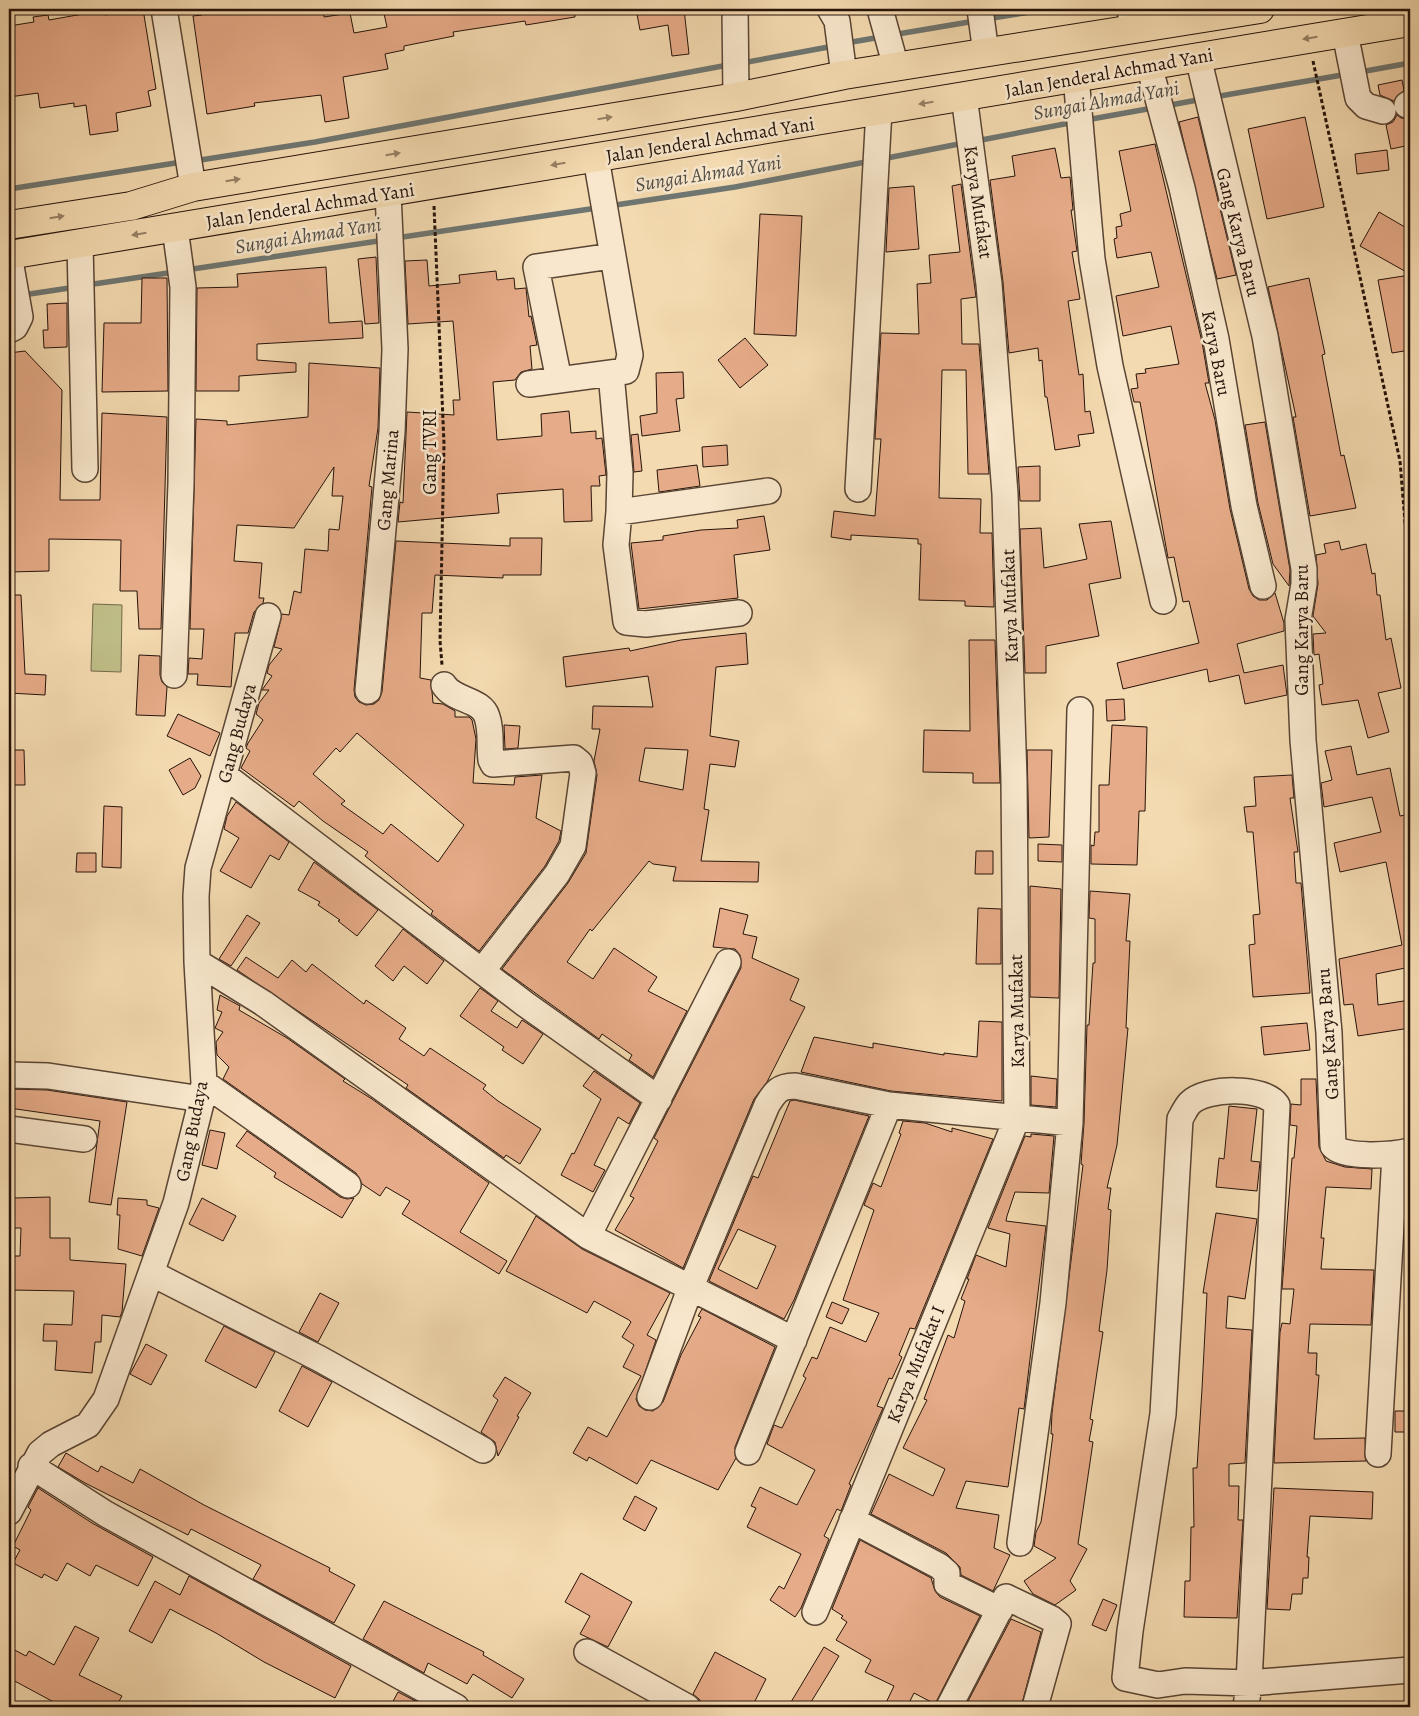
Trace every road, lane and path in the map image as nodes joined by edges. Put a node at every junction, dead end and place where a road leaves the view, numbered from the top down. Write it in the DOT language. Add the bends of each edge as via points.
graph roads {
  1 [pos="164,9"];
  2 [pos="1260,9"];
  3 [pos="881,11"];
  4 [pos="1221,12"];
  5 [pos="833,15"];
  6 [pos="1131,19"];
  7 [pos="735,21"];
  8 [pos="1410,22"];
  9 [pos="983,30"];
  10 [pos="1345,33"];
  11 [pos="893,56"];
  12 [pos="1198,57"];
  13 [pos="843,64"];
  14 [pos="1149,65"];
  15 [pos="1316,76"];
  16 [pos="1076,77"];
  17 [pos="735,85"];
  18 [pos="964,96"];
  19 [pos="879,110"];
  20 [pos="1383,111"];
  21 [pos="524,131"];
  22 [pos="487,137"];
  23 [pos="596,158"];
  24 [pos="532,169"];
  25 [pos="495,174"];
  26 [pos="192,178"];
  27 [pos="388,193"];
  28 [pos="434,219"];
  29 [pos="9,224"];
  30 [pos="175,228"];
  31 [pos="81,252"];
  32 [pos="612,256"];
  33 [pos="12,271"];
  34 [pos="9,330"];
  35 [pos="611,373"];
  36 [pos="559,380"];
  37 [pos="529,384"];
  38 [pos="85,469"];
  39 [pos="858,489"];
  40 [pos="768,491"];
  41 [pos="620,512"];
  42 [pos="1410,583"];
  43 [pos="1262,586"];
  44 [pos="1163,602"];
  45 [pos="739,613"];
  46 [pos="268,616"];
  47 [pos="174,674"];
  48 [pos="444,685"];
  49 [pos="368,691"];
  50 [pos="1080,710"];
  51 [pos="224,776"];
  52 [pos="197,962"];
  53 [pos="728,962"];
  54 [pos="482,971"];
  55 [pos="9,1074"];
  56 [pos="203,1091"];
  57 [pos="659,1099"];
  58 [pos="890,1105"];
  59 [pos="1017,1118"];
  60 [pos="1070,1124"];
  61 [pos="9,1129"];
  62 [pos="84,1139"];
  63 [pos="1403,1153"];
  64 [pos="348,1185"];
  65 [pos="588,1236"];
  66 [pos="151,1273"];
  67 [pos="690,1290"];
  68 [pos="794,1340"];
  69 [pos="650,1397"];
  70 [pos="483,1450"];
  71 [pos="748,1452"];
  72 [pos="1378,1454"];
  73 [pos="31,1466"];
  74 [pos="9,1512"];
  75 [pos="852,1520"];
  76 [pos="1020,1544"];
  77 [pos="1000,1610"];
  78 [pos="815,1612"];
  79 [pos="587,1652"];
  80 [pos="1410,1670"];
  81 [pos="1249,1683"];
  82 [pos="456,1707"];
  83 [pos="687,1707"];
  84 [pos="949,1707"];
  85 [pos="1035,1707"];
  86 [pos="1246,1707"];
  1 -- 26 [label="street"];
  2 -- 4 [label="highway, Jalan Jenderal Achmad Yani"];
  3 -- 11 [label="street"];
  4 -- 6 [label="highway, Jalan Jenderal Achmad Yani"];
  5 -- 13 [label="street"];
  6 -- 9 [label="highway, Jalan Jenderal Achmad Yani"];
  7 -- 17 [label="street"];
  8 -- 10 [label="highway, Jalan Jenderal Achmad Yani"];
  9 -- 11 [label="highway, Jalan Jenderal Achmad Yani"];
  10 -- 12 [label="highway, Jalan Jenderal Achmad Yani, one-way"];
  10 -- 20 [label="street" via="1358,98 1366,106"];
  11 -- 13 [label="highway, Jalan Jenderal Achmad Yani"];
  12 -- 14 [label="highway, Jalan Jenderal Achmad Yani"];
  12 -- 63 [label="street, Gang Karya Baru" via="1265,336 1304,569 1298,620 1303,740 1328,1024 1333,1146 1341,1151"];
  13 -- 17 [label="highway, Jalan Jenderal Achmad Yani"];
  14 -- 16 [label="highway, Jalan Jenderal Achmad Yani"];
  14 -- 43 [label="street, Karya Baru" via="1182,188 1216,339 1244,506"];
  15 -- 42 [label="path" via="1400,461"];
  16 -- 18 [label="highway, Jalan Jenderal Achmad Yani"];
  16 -- 44 [label="street" via="1092,259 1110,366"];
  21 -- 17 [label="highway, Jalan Jenderal Achmad Yani, one-way"];
  18 -- 19 [label="highway, Jalan Jenderal Achmad Yani, one-way"];
  18 -- 59 [label="street, Karya Mufakat" via="989,284 1005,494 1014,780"];
  19 -- 23 [label="highway, Jalan Jenderal Achmad Yani"];
  19 -- 39 [label="street"];
  21 -- 22 [label="highway, Jalan Jenderal Achmad Yani"];
  21 -- 24 [label="highway"];
  22 -- 25 [label="highway"];
  26 -- 22 [label="highway, Jalan Jenderal Achmad Yani, one-way"];
  23 -- 24 [label="highway, Jalan Jenderal Achmad Yani, one-way"];
  23 -- 32 [label="street"];
  24 -- 25 [label="highway, Jalan Jenderal Achmad Yani"];
  25 -- 27 [label="highway, Jalan Jenderal Achmad Yani"];
  29 -- 26 [label="highway, Jalan Jenderal Achmad Yani, one-way" via="131,206"];
  27 -- 30 [label="highway, Jalan Jenderal Achmad Yani"];
  27 -- 49 [label="street, Gang Marina" via="395,350 392,432"];
  28 -- 48 [label="path, Gang TVRI" via="444,444 440,641"];
  30 -- 31 [label="highway, Jalan Jenderal Achmad Yani, one-way"];
  30 -- 47 [label="street" via="183,287 181,483"];
  31 -- 33 [label="highway, Jalan Jenderal Achmad Yani"];
  31 -- 38 [label="street"];
  32 -- 35 [label="street" via="630,355 626,371"];
  32 -- 36 [label="street" via="536,266"];
  33 -- 34 [label="street" via="20,317"];
  35 -- 36 [label="street"];
  35 -- 41 [label="street" via="620,473"];
  36 -- 37 [label="street"];
  40 -- 41 [label="street"];
  41 -- 45 [label="street" via="616,545 626,622 646,624"];
  46 -- 51 [label="street, Gang Budaya"];
  48 -- 54 [label="street" via="487,715 493,764 574,758 580,763 582,773 576,834 568,859"];
  50 -- 60 [label="street"];
  51 -- 52 [label="street, Gang Budaya" via="198,868"];
  51 -- 54 [label="street"];
  52 -- 56 [label="street, Gang Budaya"];
  52 -- 65 [label="street" via="263,1003"];
  53 -- 57 [label="street"];
  54 -- 57 [label="street"];
  55 -- 56 [label="street"];
  56 -- 64 [label="street"];
  56 -- 66 [label="street, Gang Budaya" via="176,1203"];
  57 -- 65 [label="street"];
  58 -- 59 [label="street"];
  58 -- 67 [label="street" via="795,1086 783,1086 775,1092"];
  58 -- 68 [label="street"];
  59 -- 60 [label="street"];
  59 -- 75 [label="street, Karya Mufakat I"];
  60 -- 76 [label="street" via="1053,1303"];
  61 -- 62 [label="street"];
  63 -- 72 [label="street"];
  65 -- 67 [label="street"];
  66 -- 70 [label="street" via="320,1359"];
  66 -- 73 [label="street, Gang Budaya" via="106,1400 88,1425 51,1444"];
  67 -- 68 [label="street"];
  67 -- 69 [label="street"];
  68 -- 71 [label="street"];
  73 -- 74 [label="street, Gang Budaya"];
  73 -- 82 [label="street" via="106,1514"];
  75 -- 77 [label="street" via="939,1566 946,1573 947,1584"];
  75 -- 78 [label="street, Karya Mufakat I"];
  77 -- 84 [label="street"];
  77 -- 85 [label="street" via="1006,1598 1058,1624"];
  79 -- 83 [label="street"];
  80 -- 81 [label="street"];
  81 -- 81 [label="street" via="1277,1105 1273,1099 1258,1092 1210,1092 1190,1102 1180,1119 1163,1414 1125,1678 1158,1685 1185,1681"];
  81 -- 86 [label="street"];
}
